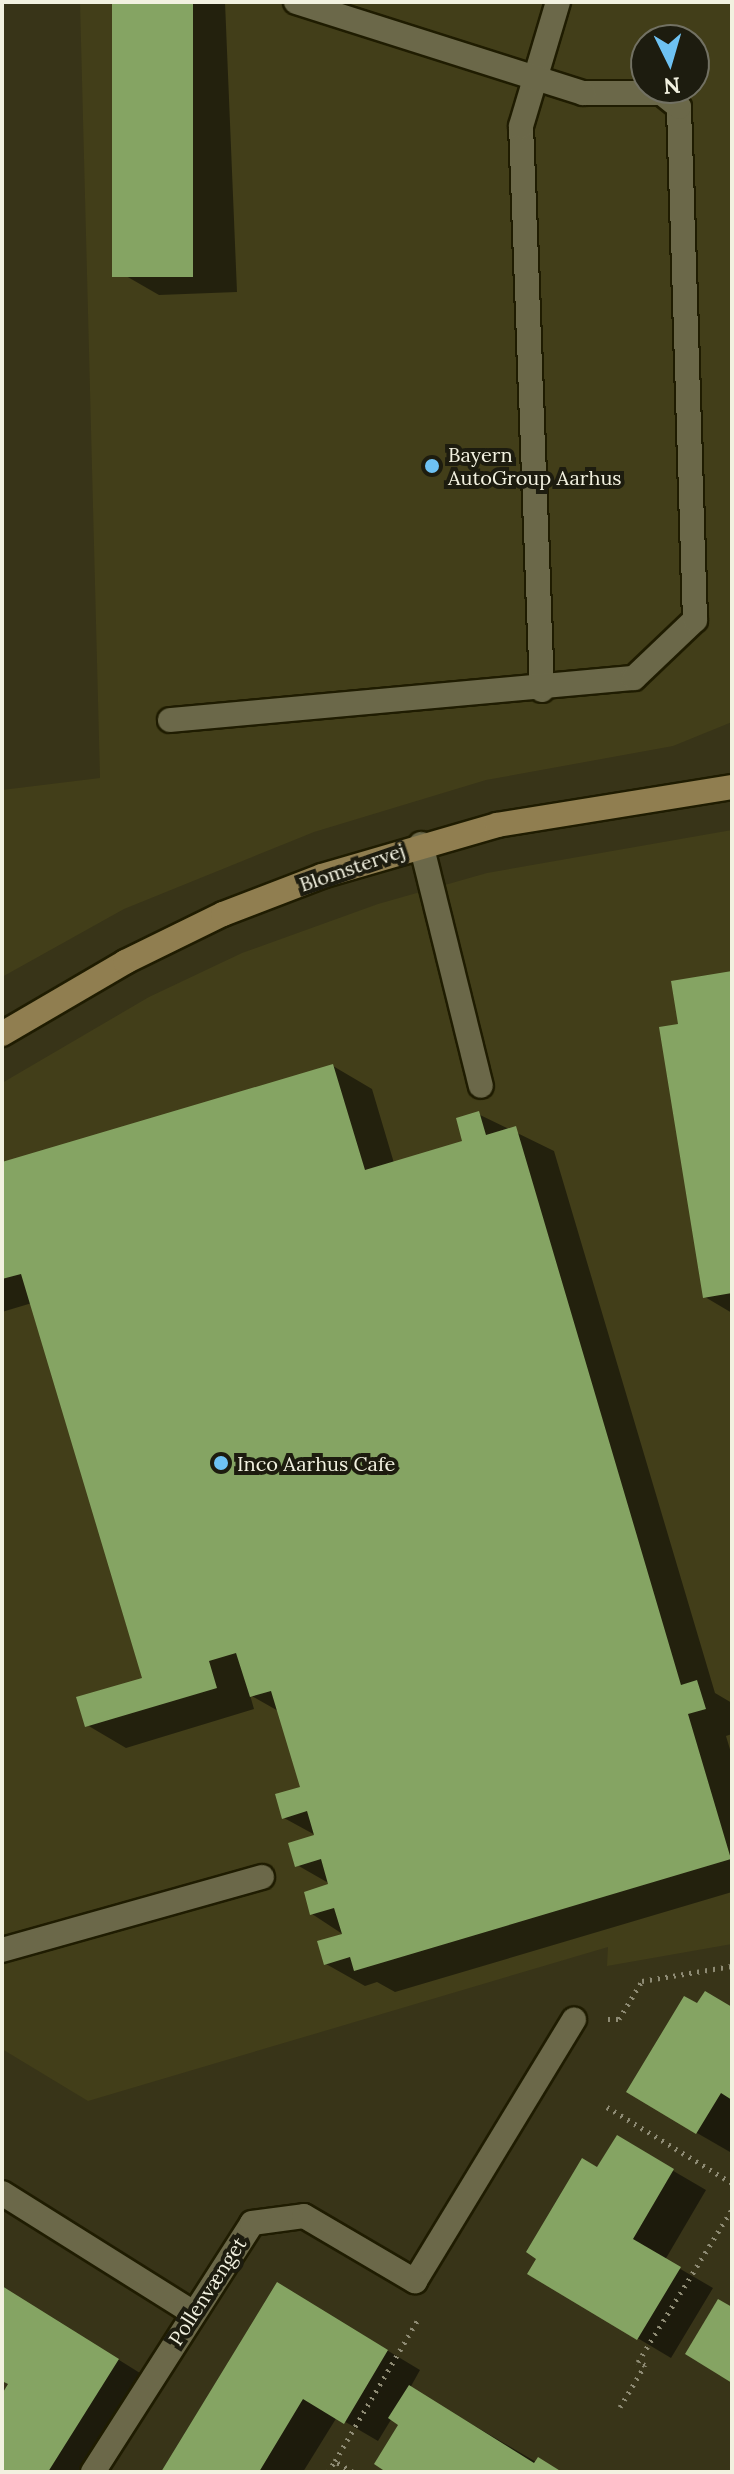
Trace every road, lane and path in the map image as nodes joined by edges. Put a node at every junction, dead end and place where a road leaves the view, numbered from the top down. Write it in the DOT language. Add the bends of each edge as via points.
graph roads {
  1 [pos="296,2"];
  2 [pos="558,2"];
  3 [pos="531,78"];
  4 [pos="542,690"];
  5 [pos="170,720"];
  6 [pos="732,787"];
  7 [pos="421,844"];
  8 [pos="2,1034"];
  9 [pos="481,1086"];
  10 [pos="262,1877"];
  11 [pos="2,1950"];
  12 [pos="732,1966"];
  13 [pos="574,2020"];
  14 [pos="607,2107"];
  15 [pos="732,2183"];
  16 [pos="2,2193"];
  17 [pos="732,2209"];
  18 [pos="426,2305"];
  19 [pos="192,2312"];
  20 [pos="620,2407"];
  21 [pos="335,2461"];
  22 [pos="93,2472"];
  23 [pos="328,2472"];
  24 [pos="353,2472"];
  1 -- 3 [label="street"];
  2 -- 3 [label="street"];
  3 -- 4 [label="street" via="521,126"];
  3 -- 4 [label="street" via="583,93 662,93 679,107 695,620 634,678"];
  4 -- 5 [label="street"];
  6 -- 7 [label="street, Blomstervej" via="497,825"];
  7 -- 8 [label="street, Blomstervej" via="223,914 125,962"];
  7 -- 9 [label="street"];
  10 -- 11 [label="street"];
  12 -- 13 [label="path" via="642,1981 619,2019"];
  13 -- 19 [label="street, Pollenvænget" via="415,2281 304,2216 278,2219 252,2223"];
  14 -- 15 [label="path"];
  16 -- 19 [label="street"];
  17 -- 20 [label="path" via="638,2362 645,2365"];
  18 -- 21 [label="path"];
  19 -- 22 [label="street, Pollenvænget"];
  21 -- 23 [label="path"];
  21 -- 24 [label="path"];
}
